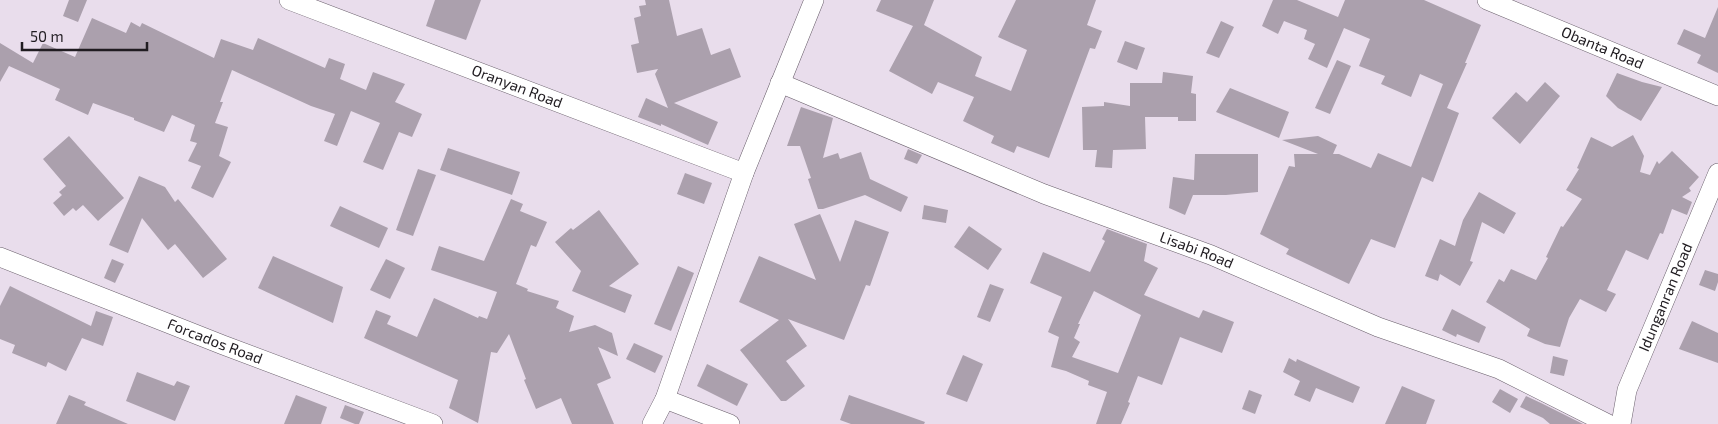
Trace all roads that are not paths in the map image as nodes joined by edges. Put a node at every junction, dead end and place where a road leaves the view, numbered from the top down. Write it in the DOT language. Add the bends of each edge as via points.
graph roads {
  1 [pos="289,0"];
  2 [pos="814,0"];
  3 [pos="1487,0"];
  4 [pos="780,83"];
  5 [pos="1718,96"];
  6 [pos="744,173"];
  7 [pos="1718,173"];
  8 [pos="0,257"];
  9 [pos="664,398"];
  10 [pos="433,424"];
  11 [pos="652,424"];
  12 [pos="730,424"];
  13 [pos="1608,424"];
  14 [pos="1621,424"];
  1 -- 6 [label="street, Oranyan Road"];
  2 -- 4 [label="street"];
  3 -- 5 [label="street, Obanta Road"];
  4 -- 6 [label="street"];
  4 -- 13 [label="street, Lisabi Road" via="1044,194 1211,255 1378,327 1499,369"];
  6 -- 9 [label="street"];
  7 -- 14 [label="street, Idunganran Road" via="1626,390"];
  8 -- 10 [label="street, Forcados Road"];
  9 -- 11 [label="street"];
  9 -- 12 [label="street"];
}
